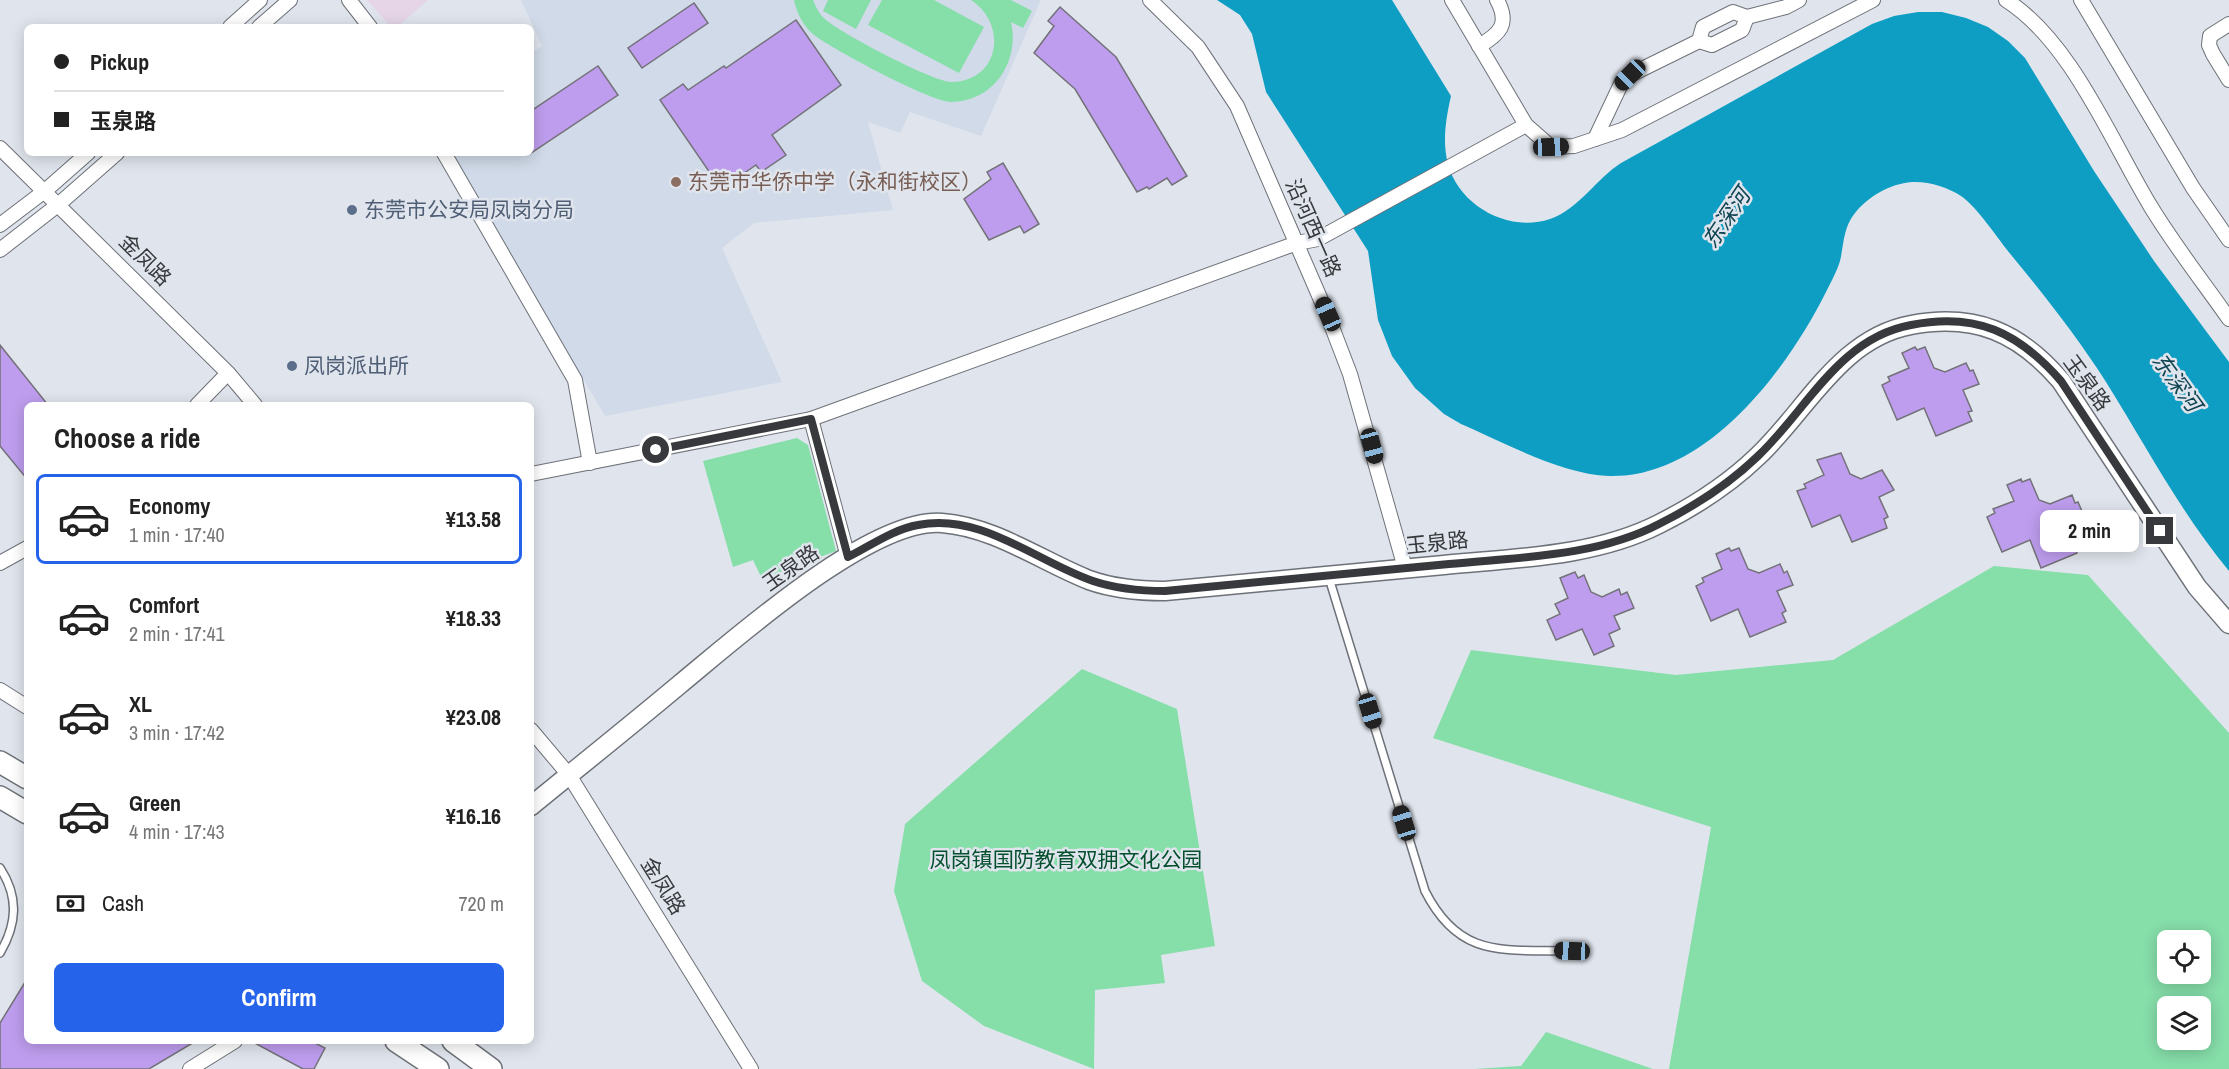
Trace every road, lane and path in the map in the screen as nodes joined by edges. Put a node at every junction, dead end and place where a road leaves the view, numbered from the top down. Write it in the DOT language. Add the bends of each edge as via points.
graph roads {
  1 [pos="260,0"];
  2 [pos="290,0"];
  3 [pos="349,0"];
  4 [pos="1150,0"];
  5 [pos="1452,0"];
  6 [pos="1497,0"];
  7 [pos="1799,0"];
  8 [pos="1873,0"];
  9 [pos="2006,0"];
  10 [pos="2081,0"];
  11 [pos="1766,6"];
  12 [pos="1748,17"];
  13 [pos="233,24"];
  14 [pos="263,24"];
  15 [pos="368,24"];
  16 [pos="2229,24"];
  17 [pos="1699,41"];
  18 [pos="1479,46"];
  19 [pos="2229,80"];
  20 [pos="1526,125"];
  21 [pos="1595,139"];
  22 [pos="0,148"];
  23 [pos="85,156"];
  24 [pos="114,156"];
  25 [pos="446,156"];
  26 [pos="46,190"];
  27 [pos="59,204"];
  28 [pos="0,225"];
  29 [pos="2229,240"];
  30 [pos="1297,243"];
  31 [pos="0,250"];
  32 [pos="2229,319"];
  33 [pos="228,373"];
  34 [pos="200,402"];
  35 [pos="252,402"];
  36 [pos="811,419"];
  37 [pos="590,463"];
  38 [pos="534,473"];
  39 [pos="24,550"];
  40 [pos="848,557"];
  41 [pos="0,563"];
  42 [pos="1405,568"];
  43 [pos="1328,576"];
  44 [pos="2229,624"];
  45 [pos="0,690"];
  46 [pos="24,704"];
  47 [pos="534,734"];
  48 [pos="0,762"];
  49 [pos="569,775"];
  50 [pos="24,776"];
  51 [pos="0,797"];
  52 [pos="534,804"];
  53 [pos="24,811"];
  54 [pos="0,868"];
  55 [pos="1572,951"];
  56 [pos="0,953"];
  57 [pos="230,1044"];
  58 [pos="400,1044"];
  59 [pos="457,1044"];
  60 [pos="190,1069"];
  61 [pos="438,1069"];
  62 [pos="491,1069"];
  63 [pos="751,1069"];
  1 -- 13 [label="street"];
  2 -- 14 [label="street"];
  3 -- 15 [label="street"];
  4 -- 30 [label="street, 沿河西一路" via="1198,47 1236,105"];
  5 -- 18 [label="street"];
  6 -- 18 [label="street" via="1503,10 1503,23 1497,36"];
  7 -- 11 [label="street"];
  8 -- 21 [label="street" via="1622,130"];
  9 -- 32 [label="street" via="2030,16 2064,57 2152,208"];
  10 -- 29 [label="street" via="2193,188"];
  11 -- 12 [label="street"];
  12 -- 17 [label="street" via="1742,30 1712,45"];
  12 -- 17 [label="street" via="1733,12 1703,27"];
  16 -- 19 [label="street" via="2210,36 2209,45"];
  17 -- 21 [label="street" via="1630,75 1621,84"];
  18 -- 20 [label="street"];
  20 -- 21 [label="street" via="1551,147 1574,146"];
  20 -- 30 [label="street" via="1351,222 1318,239"];
  22 -- 26 [label="street, 金凤路"];
  23 -- 26 [label="street"];
  24 -- 27 [label="street"];
  25 -- 37 [label="street" via="575,380"];
  26 -- 27 [label="street, 金凤路"];
  26 -- 28 [label="street"];
  27 -- 31 [label="street"];
  27 -- 33 [label="street, 金凤路"];
  30 -- 36 [label="street"];
  30 -- 42 [label="street, 沿河西一路" via="1350,374"];
  33 -- 34 [label="street"];
  33 -- 35 [label="street, 金凤路"];
  36 -- 37 [label="street"];
  36 -- 40 [label="street"];
  37 -- 38 [label="street"];
  39 -- 41 [label="street"];
  40 -- 43 [label="street, 玉泉路" via="896,532 939,522 987,532 1065,569 1117,588 1165,591"];
  40 -- 49 [label="street, 玉泉路" via="781,602"];
  42 -- 43 [label="street, 玉泉路"];
  42 -- 44 [label="street, 玉泉路" via="1585,549 1657,526 1691,507 1758,456 1833,370 1876,337 1908,325 1965,322 1994,328 2019,340 2043,360 2061,381 2197,587"];
  43 -- 55 [label="lane" via="1425,891 1436,913 1472,943 1494,949"];
  45 -- 46 [label="street"];
  47 -- 49 [label="street, 金凤路"];
  48 -- 50 [label="main road"];
  49 -- 52 [label="street, 玉泉路"];
  49 -- 63 [label="street, 金凤路"];
  51 -- 53 [label="main road"];
  54 -- 56 [label="lane" via="13,895 14,909 10,936"];
  57 -- 60 [label="street"];
  58 -- 61 [label="main road"];
  59 -- 62 [label="main road"];
}
